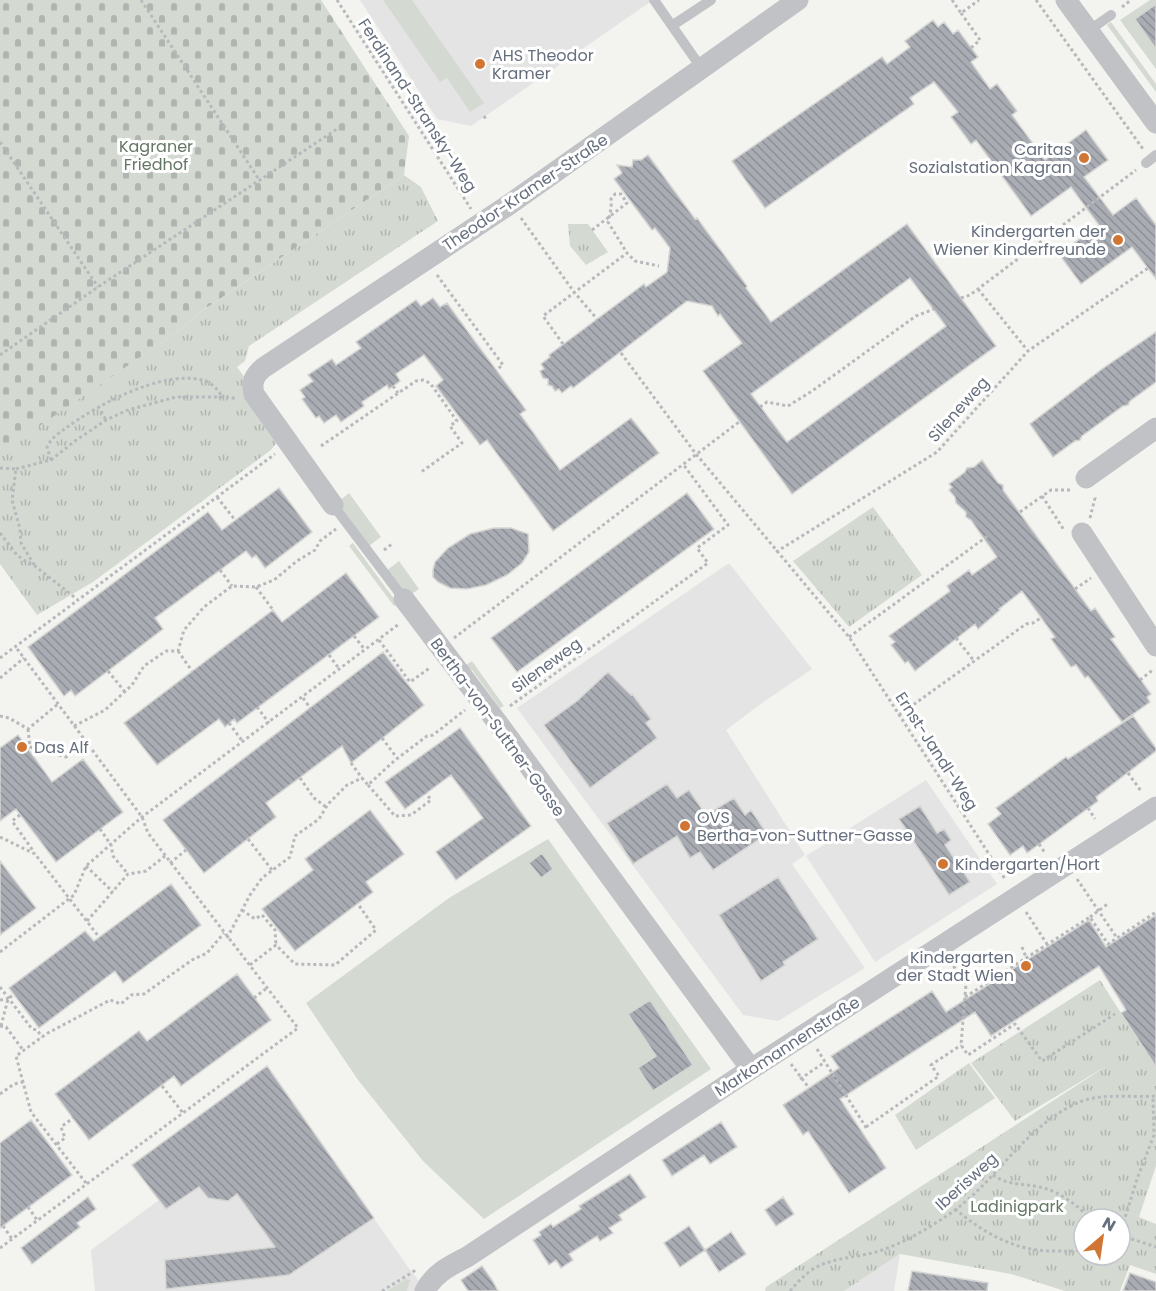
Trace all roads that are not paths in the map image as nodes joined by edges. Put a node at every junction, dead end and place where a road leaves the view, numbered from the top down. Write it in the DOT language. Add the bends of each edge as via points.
graph roads {
  1 [pos="654,0"];
  2 [pos="711,0"];
  3 [pos="798,0"];
  4 [pos="1066,0"];
  5 [pos="1111,15"];
  6 [pos="673,25"];
  7 [pos="1088,31"];
  8 [pos="702,69"];
  9 [pos="1156,123"];
  10 [pos="253,382"];
  11 [pos="1156,428"];
  12 [pos="1086,478"];
  13 [pos="339,513"];
  14 [pos="1074,532"];
  15 [pos="409,606"];
  16 [pos="1156,646"];
  17 [pos="1156,807"];
  18 [pos="751,1069"];
  19 [pos="425,1291"];
  1 -- 6 [label="lane"];
  2 -- 6 [label="lane"];
  3 -- 8 [label="street, Theodor-Kramer-Straße"];
  4 -- 7 [label="street"];
  5 -- 7 [label="lane"];
  6 -- 8 [label="lane"];
  7 -- 9 [label="street"];
  8 -- 10 [label="street, Theodor-Kramer-Straße" via="510,204 263,368"];
  10 -- 13 [label="street, Bertha-von-Suttner-Gasse" via="254,394"];
  11 -- 12 [label="street"];
  13 -- 15 [label="lane, Bertha-von-Suttner-Gasse"];
  14 -- 16 [label="street"];
  15 -- 18 [label="street, Bertha-von-Suttner-Gasse" via="437,657 494,718"];
  17 -- 18 [label="street, Markomannenstraße"];
  18 -- 19 [label="street, Markomannenstraße" via="440,1272"];
}
